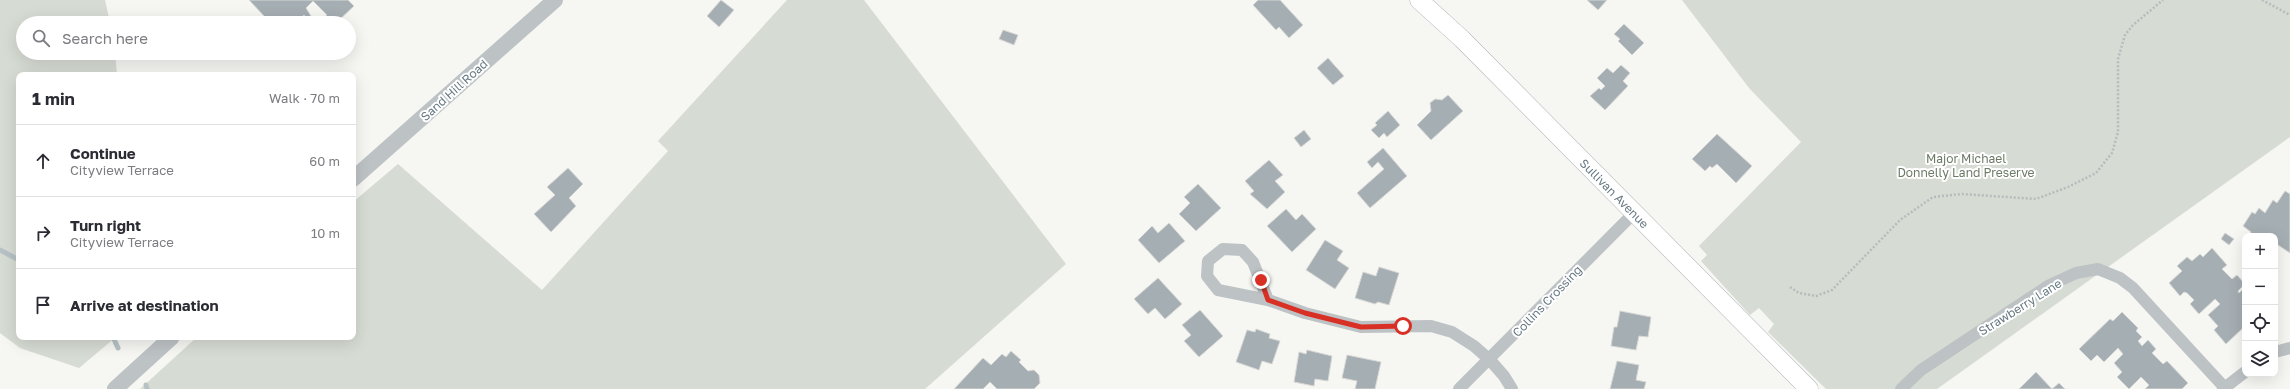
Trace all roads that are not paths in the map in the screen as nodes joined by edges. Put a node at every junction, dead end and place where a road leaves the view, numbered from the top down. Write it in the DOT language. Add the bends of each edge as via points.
graph roads {
  1 [pos="555,0"];
  2 [pos="1419,0"];
  3 [pos="356,176"];
  4 [pos="1635,212"];
  5 [pos="1268,300"];
  6 [pos="169,340"];
  7 [pos="2290,348"];
  8 [pos="2278,351"];
  9 [pos="1490,360"];
  10 [pos="2242,374"];
  11 [pos="2224,388"];
  12 [pos="115,389"];
  13 [pos="1459,389"];
  14 [pos="1512,389"];
  15 [pos="1809,389"];
  16 [pos="1901,389"];
  1 -- 3 [label="street, Sand Hill Road"];
  2 -- 4 [label="main road, Sullivan Avenue" via="1462,39"];
  4 -- 9 [label="street, Collins Crossing"];
  4 -- 15 [label="main road, Sullivan Avenue"];
  5 -- 5 [label="street" via="1218,290 1207,276 1208,261 1223,249 1242,250 1253,262"];
  5 -- 9 [label="street" via="1305,313 1361,327 1431,326 1452,332"];
  6 -- 12 [label="street"];
  7 -- 8 [label="street"];
  9 -- 13 [label="street, Collins Crossing"];
  9 -- 14 [label="street"];
  10 -- 11 [label="street"];
  11 -- 16 [label="street, Strawberry Lane" via="2134,288 2120,278 2098,269 2076,273 2048,286 1921,370"];
}
